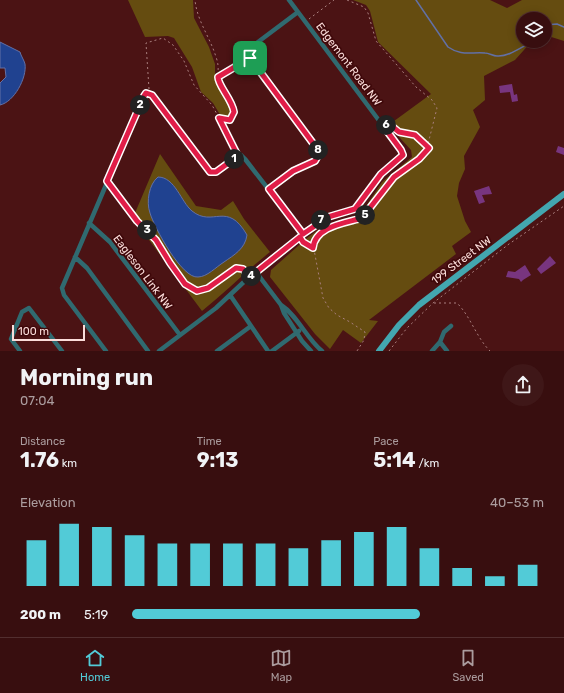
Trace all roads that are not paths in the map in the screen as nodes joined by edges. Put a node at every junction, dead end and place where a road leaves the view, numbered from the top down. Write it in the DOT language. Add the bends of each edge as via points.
graph roads {
  1 [pos="289,0"];
  2 [pos="298,12"];
  3 [pos="269,189"];
  4 [pos="564,194"];
  5 [pos="90,223"];
  6 [pos="301,235"];
  7 [pos="75,257"];
  8 [pos="256,272"];
  9 [pos="230,295"];
  10 [pos="281,305"];
  11 [pos="251,326"];
  12 [pos="451,326"];
  13 [pos="302,329"];
  14 [pos="297,333"];
  15 [pos="180,335"];
  16 [pos="440,342"];
  17 [pos="20,351"];
  18 [pos="62,351"];
  19 [pos="106,351"];
  20 [pos="148,351"];
  21 [pos="158,351"];
  22 [pos="217,351"];
  23 [pos="268,351"];
  24 [pos="272,351"];
  25 [pos="311,351"];
  26 [pos="322,351"];
  27 [pos="379,351"];
  28 [pos="432,351"];
  29 [pos="447,351"];
  1 -- 2 [label="street, Edgemont Road NW"];
  2 -- 3 [label="street" via="254,45 249,52 250,58 319,154 315,161 293,171"];
  2 -- 6 [label="street, Edgemont Road NW" via="403,155 381,174 355,209 328,217"];
  3 -- 5 [label="street" via="241,155 216,172 210,172 150,93 144,96"];
  3 -- 6 [label="street"];
  4 -- 27 [label="main road, 199 Street NW" via="419,304"];
  5 -- 7 [label="street"];
  5 -- 15 [label="street, Eagleson Link NW" via="110,242"];
  6 -- 8 [label="street, Edgemont Road NW"];
  7 -- 19 [label="street" via="62,292"];
  7 -- 20 [label="street" via="87,268"];
  8 -- 9 [label="street, Edgemont Road NW"];
  8 -- 10 [label="street"];
  9 -- 11 [label="street"];
  9 -- 15 [label="street, Edgemont Road NW"];
  10 -- 13 [label="street"];
  10 -- 14 [label="street"];
  11 -- 22 [label="street"];
  11 -- 23 [label="street"];
  12 -- 16 [label="street" via="444,332"];
  13 -- 14 [label="street"];
  13 -- 26 [label="street"];
  14 -- 24 [label="street"];
  14 -- 25 [label="street"];
  15 -- 21 [label="street, Edgemont Road NW"];
  16 -- 28 [label="street"];
  16 -- 29 [label="street"];
  17 -- 18 [label="street" via="11,339 22,312 29,308"];
}
